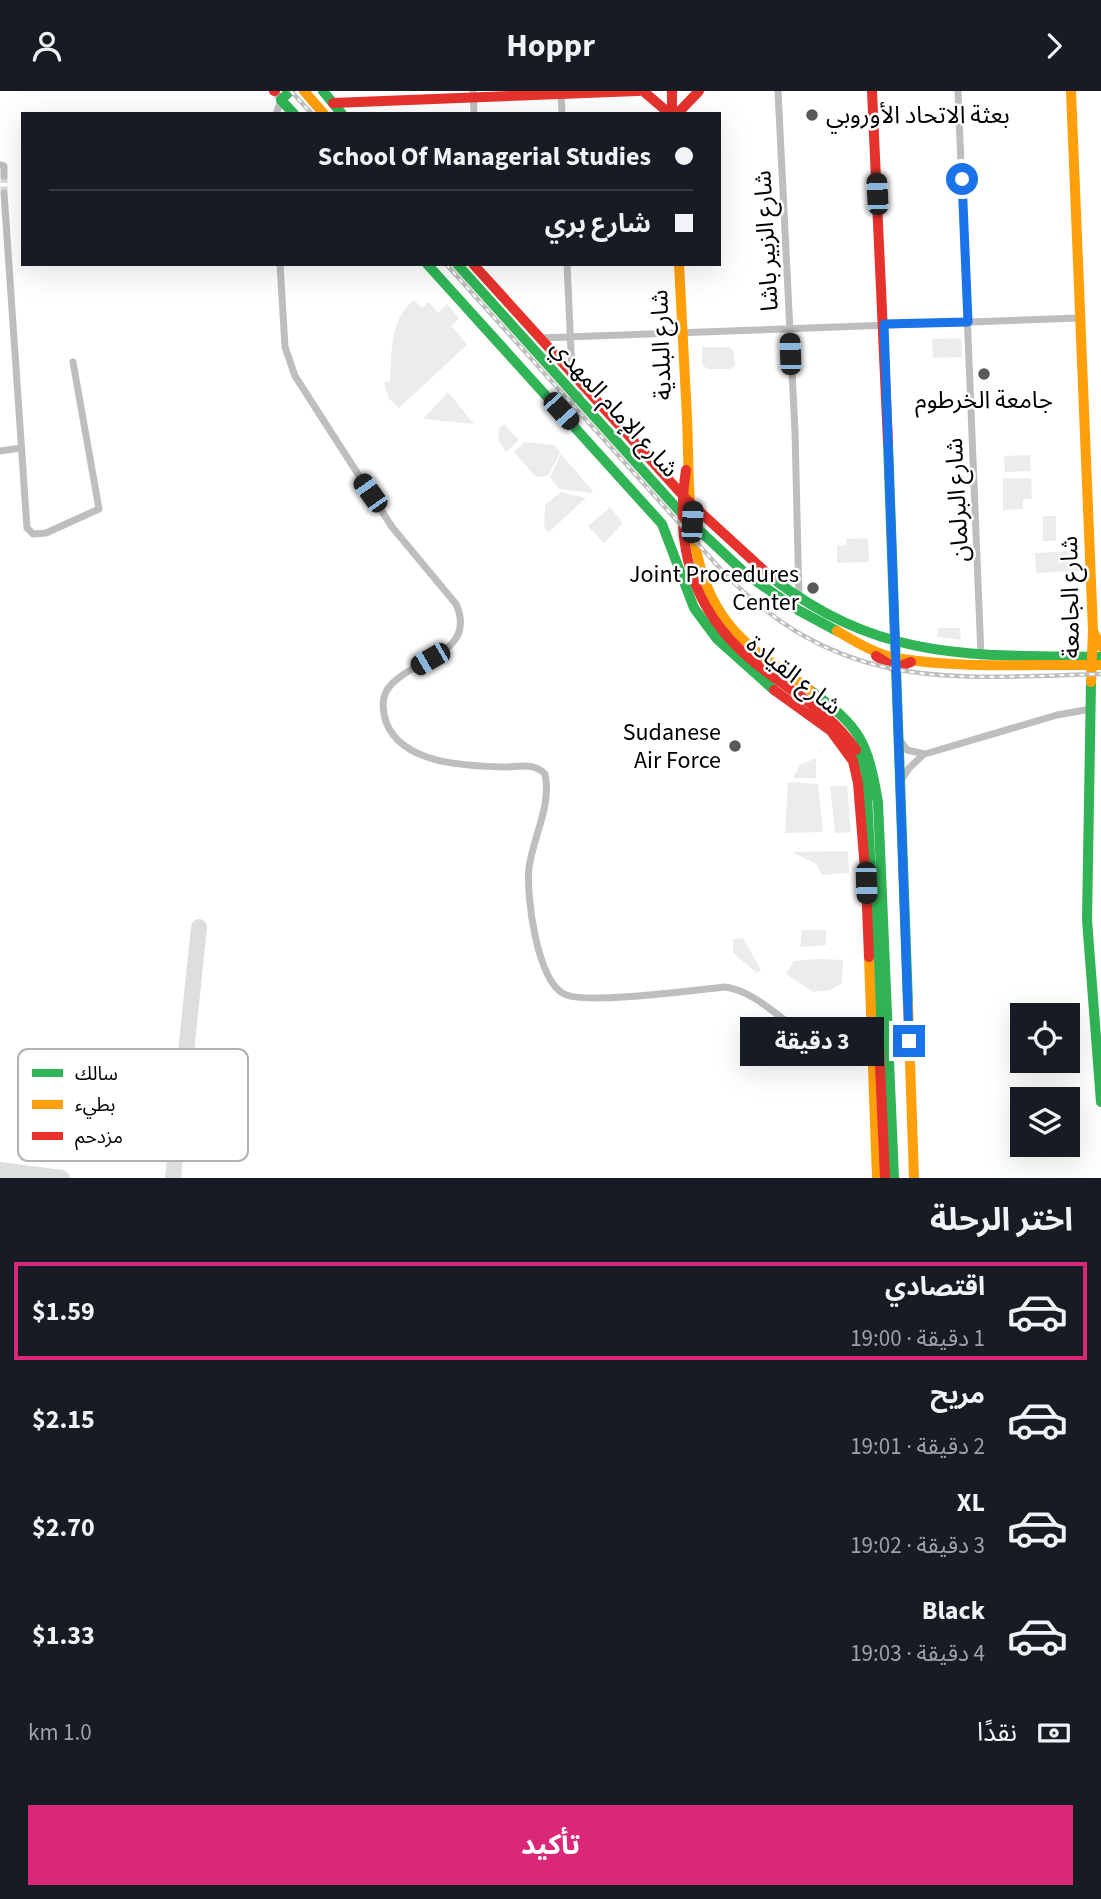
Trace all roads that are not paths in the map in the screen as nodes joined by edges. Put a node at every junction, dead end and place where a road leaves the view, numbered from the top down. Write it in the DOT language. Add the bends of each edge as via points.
graph roads {
  1 [pos="290,91"];
  2 [pos="304,91"];
  3 [pos="323,91"];
  4 [pos="616,91"];
  5 [pos="640,91"];
  6 [pos="672,91"];
  7 [pos="699,91"];
  8 [pos="778,91"];
  9 [pos="872,91"];
  10 [pos="958,91"];
  11 [pos="1071,91"];
  12 [pos="276,93"];
  13 [pos="561,93"];
  14 [pos="473,94"];
  15 [pos="381,96"];
  16 [pos="333,103"];
  17 [pos="276,112"];
  18 [pos="292,112"];
  19 [pos="322,112"];
  20 [pos="340,112"];
  21 [pos="474,112"];
  22 [pos="562,112"];
  23 [pos="670,112"];
  24 [pos="673,112"];
  25 [pos="675,112"];
  26 [pos="0,165"];
  27 [pos="4,176"];
  28 [pos="4,193"];
  29 [pos="280,266"];
  30 [pos="429,266"];
  31 [pos="459,266"];
  32 [pos="567,266"];
  33 [pos="678,266"];
  34 [pos="477,267"];
  35 [pos="1079,318"];
  36 [pos="968,322"];
  37 [pos="884,324"];
  38 [pos="789,330"];
  39 [pos="681,333"];
  40 [pos="540,338"];
  41 [pos="570,338"];
  42 [pos="73,362"];
  43 [pos="572,374"];
  44 [pos="586,389"];
  45 [pos="577,396"];
  46 [pos="561,411"];
  47 [pos="21,448"];
  48 [pos="0,451"];
  49 [pos="687,467"];
  50 [pos="684,497"];
  51 [pos="692,505"];
  52 [pos="686,520"];
  53 [pos="665,530"];
  54 [pos="799,600"];
  55 [pos="1093,631"];
  56 [pos="896,642"];
  57 [pos="1101,647"];
  58 [pos="981,656"];
  59 [pos="1097,661"];
  60 [pos="895,663"];
  61 [pos="1091,709"];
  62 [pos="898,737"];
  63 [pos="925,754"];
  64 [pos="899,783"];
  65 [pos="875,908"];
  66 [pos="876,1040"];
  67 [pos="1101,1102"];
  68 [pos="877,1178"];
  69 [pos="885,1178"];
  70 [pos="894,1178"];
  71 [pos="914,1178"];
  1 -- 12 [label="main road"];
  2 -- 19 [label="main road"];
  3 -- 16 [label="main road"];
  4 -- 5 [label="main road"];
  4 -- 13 [label="main road"];
  5 -- 23 [label="main road"];
  6 -- 24 [label="main road"];
  7 -- 25 [label="main road"];
  8 -- 38 [label="street, شارع الزبير باشا"];
  9 -- 37 [label="main road"];
  10 -- 36 [label="street, شارع البرلمان"];
  11 -- 35 [label="main road, شارع الجامعة"];
  12 -- 17 [label="street"];
  12 -- 18 [label="main road"];
  13 -- 14 [label="main road"];
  13 -- 22 [label="street"];
  14 -- 15 [label="main road"];
  14 -- 21 [label="street"];
  15 -- 16 [label="main road"];
  16 -- 20 [label="main road"];
  26 -- 27 [label="street"];
  28 -- 47 [label="street"];
  29 -- 66 [label="street" via="285,347 296,376 392,527 460,613 453,643 386,692 387,725 398,742 417,754 493,767 533,766 545,774 546,796 529,867 528,896 538,946 556,986 562,993 578,997 740,989 823,1042"];
  30 -- 46 [label="main road, شارع القيادة"];
  31 -- 45 [label="main road, شارع الإمام المهدي"];
  32 -- 41 [label="street"];
  33 -- 39 [label="main road, شارع البلدية"];
  34 -- 40 [label="main road, شارع الإمام المهدي"];
  35 -- 36 [label="street"];
  35 -- 55 [label="main road, شارع الجامعة"];
  36 -- 37 [label="street"];
  36 -- 58 [label="street, شارع البرلمان"];
  37 -- 38 [label="street"];
  37 -- 56 [label="main road"];
  38 -- 39 [label="street"];
  38 -- 54 [label="street, شارع الزبير باشا"];
  39 -- 41 [label="street"];
  39 -- 49 [label="main road, شارع البلدية"];
  40 -- 41 [label="street"];
  40 -- 43 [label="main road, شارع الإمام المهدي"];
  41 -- 43 [label="street"];
  42 -- 47 [label="street" via="99,509 46,533 29,532"];
  43 -- 44 [label="main road, شارع الإمام المهدي"];
  44 -- 45 [label="street"];
  44 -- 50 [label="main road, شارع الإمام المهدي"];
  45 -- 46 [label="street"];
  45 -- 52 [label="main road, شارع الإمام المهدي"];
  46 -- 53 [label="main road, شارع القيادة"];
  47 -- 48 [label="street"];
  49 -- 50 [label="main road"];
  49 -- 51 [label="main road, شارع القيادة"];
  50 -- 51 [label="main road, شارع الإمام المهدي"];
  50 -- 52 [label="main road"];
  51 -- 52 [label="main road, شارع القيادة"];
  51 -- 54 [label="main road, شارع الإمام المهدي" via="737,551"];
  52 -- 53 [label="main road"];
  52 -- 60 [label="main road, شارع الإمام المهدي" via="757,582"];
  52 -- 65 [label="main road, شارع القيادة" via="706,587 728,624 758,654 839,712 863,739 875,774"];
  53 -- 65 [label="main road, شارع القيادة" via="692,603 705,624 755,677 831,731 853,761"];
  54 -- 56 [label="main road, شارع الإمام المهدي"];
  55 -- 57 [label="main road"];
  55 -- 59 [label="main road, شارع الجامعة"];
  56 -- 58 [label="main road, شارع الإمام المهدي"];
  56 -- 60 [label="main road"];
  58 -- 59 [label="main road, شارع الإمام المهدي"];
  59 -- 60 [label="main road, شارع الإمام المهدي"];
  59 -- 61 [label="main road, شارع الجامعة"];
  60 -- 62 [label="main road"];
  61 -- 63 [label="street"];
  61 -- 67 [label="main road, شارع الجامعة" via="1087,920"];
  62 -- 63 [label="street" via="907,750"];
  62 -- 64 [label="main road"];
  63 -- 64 [label="street"];
  64 -- 71 [label="main road"];
  65 -- 66 [label="main road, شارع القيادة"];
  65 -- 70 [label="main road, شارع القيادة"];
  66 -- 68 [label="main road, شارع القيادة"];
  66 -- 69 [label="main road, شارع القيادة"];
}
